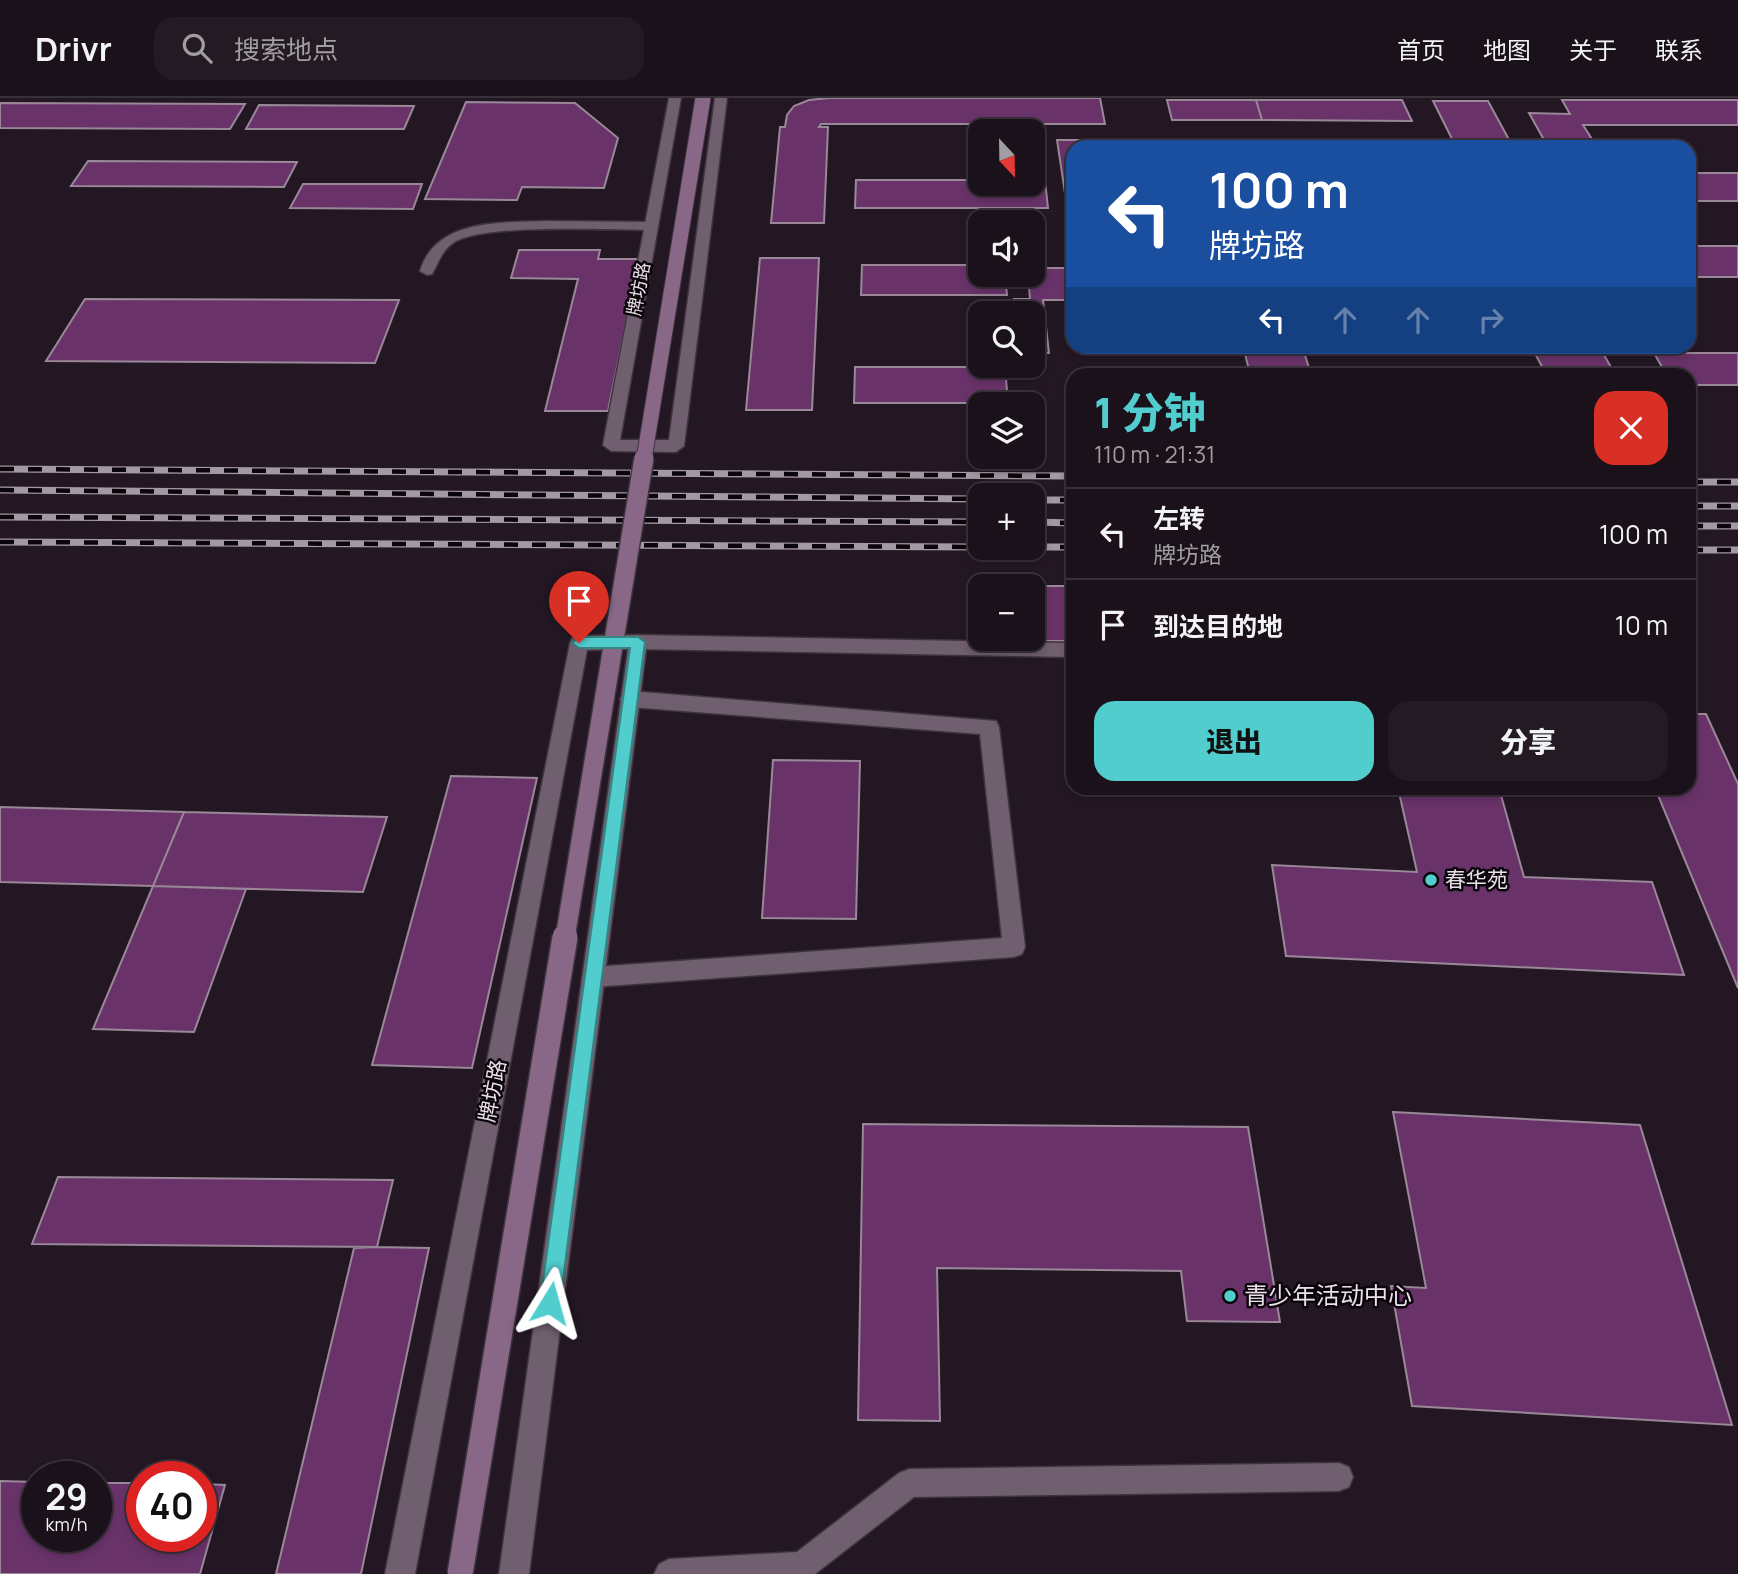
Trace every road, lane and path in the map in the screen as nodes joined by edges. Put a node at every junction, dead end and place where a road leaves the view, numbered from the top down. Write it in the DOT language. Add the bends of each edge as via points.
graph roads {
  1 [pos="675,98"];
  2 [pos="704,98"];
  3 [pos="721,98"];
  4 [pos="650,226"];
  5 [pos="427,271"];
  6 [pos="646,452"];
  7 [pos="626,642"];
  8 [pos="1066,650"];
  9 [pos="630,699"];
  10 [pos="593,977"];
  11 [pos="1339,1476"];
  12 [pos="400,1574"];
  13 [pos="462,1574"];
  14 [pos="514,1574"];
  15 [pos="668,1574"];
  1 -- 4 [label="street, 牌坊路"];
  2 -- 6 [label="main road, 牌坊路, bridge"];
  3 -- 6 [label="street, 牌坊路" via="676,446"];
  4 -- 5 [label="street" via="482,228 453,236 431,256"];
  4 -- 6 [label="street, 牌坊路" via="611,445"];
  6 -- 13 [label="main road, 牌坊路, bridge"];
  7 -- 8 [label="street"];
  7 -- 9 [label="street"];
  7 -- 12 [label="street, 牌坊路" via="579,643"];
  7 -- 13 [label="street"];
  9 -- 10 [label="street"];
  9 -- 10 [label="street" via="989,727 1014,947"];
  10 -- 14 [label="street"];
  11 -- 15 [label="street" via="909,1483 802,1566"];
}
